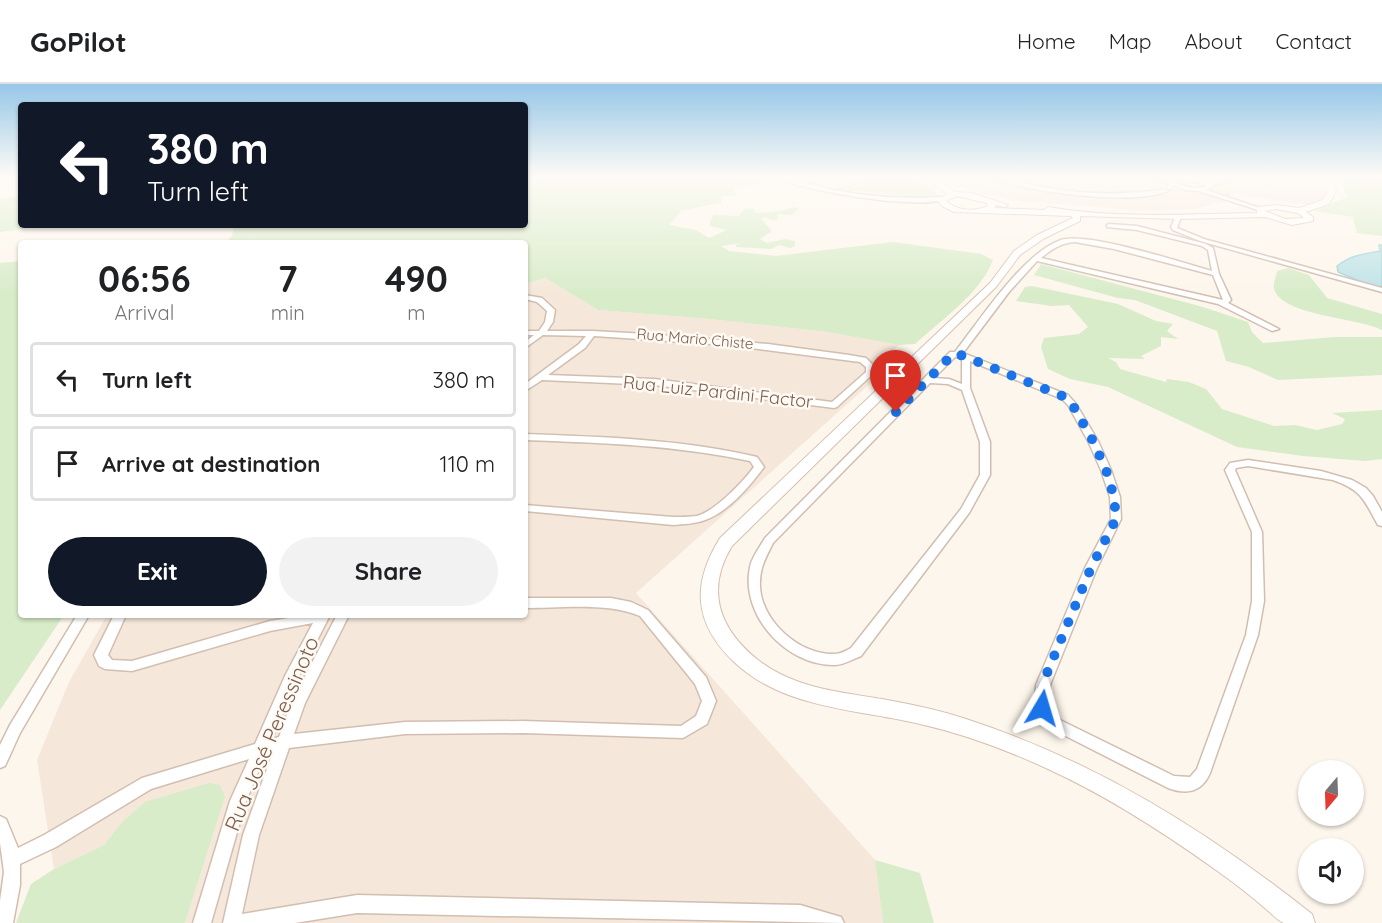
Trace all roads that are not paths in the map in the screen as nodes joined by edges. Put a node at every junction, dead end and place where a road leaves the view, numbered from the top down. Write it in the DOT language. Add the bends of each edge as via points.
graph roads {
  1 [pos="1051,216"];
  2 [pos="1070,216"];
  3 [pos="1073,216"];
  4 [pos="1084,216"];
  5 [pos="1154,216"];
  6 [pos="1188,216"];
  7 [pos="1277,216"];
  8 [pos="1309,216"];
  9 [pos="1076,217"];
  10 [pos="1178,217"];
  11 [pos="1109,226"];
  12 [pos="1059,228"];
  13 [pos="1036,259"];
  14 [pos="1216,274"];
  15 [pos="1382,290"];
  16 [pos="528,298"];
  17 [pos="1227,304"];
  18 [pos="1275,329"];
  19 [pos="528,333"];
  20 [pos="542,333"];
  21 [pos="592,333"];
  22 [pos="528,344"];
  23 [pos="962,355"];
  24 [pos="863,360"];
  25 [pos="539,377"];
  26 [pos="928,380"];
  27 [pos="528,386"];
  28 [pos="966,388"];
  29 [pos="528,437"];
  30 [pos="528,508"];
  31 [pos="1382,522"];
  32 [pos="528,603"];
  33 [pos="81,618"];
  34 [pos="119,618"];
  35 [pos="312,618"];
  36 [pos="322,618"];
  37 [pos="341,618"];
  38 [pos="284,742"];
  39 [pos="262,749"];
  40 [pos="0,761"];
  41 [pos="0,824"];
  42 [pos="11,860"];
  43 [pos="4,923"];
  44 [pos="202,923"];
  45 [pos="232,923"];
  46 [pos="243,923"];
  47 [pos="835,923"];
  48 [pos="1303,923"];
  1 -- 12 [label="street" via="1059,221"];
  2 -- 9 [label="street"];
  3 -- 9 [label="street"];
  4 -- 9 [label="street"];
  5 -- 10 [label="street"];
  6 -- 10 [label="street"];
  7 -- 8 [label="street" via="1309,220"];
  9 -- 12 [label="street"];
  10 -- 15 [label="street" via="1175,230 1202,240"];
  11 -- 14 [label="street" via="1137,228 1204,245 1211,249"];
  12 -- 48 [label="street" via="1017,253 993,285 726,542 709,580 712,613 736,652 777,683 824,699 902,711 964,727 1063,765 1133,802 1203,846"];
  13 -- 14 [label="street" via="1063,241 1075,240"];
  13 -- 17 [label="street"];
  13 -- 23 [label="street"];
  14 -- 17 [label="street"];
  16 -- 20 [label="street" via="539,300 551,310 550,322"];
  17 -- 18 [label="street"];
  19 -- 20 [label="street, Rua Mario Chiste"];
  20 -- 21 [label="street, Rua Mario Chiste"];
  20 -- 22 [label="street"];
  21 -- 24 [label="street, Rua Mario Chiste" via="724,341"];
  21 -- 25 [label="street" via="582,346"];
  23 -- 26 [label="street" via="953,354"];
  23 -- 28 [label="street"];
  23 -- 31 [label="street" via="1065,397 1093,441 1114,497 1116,519 1042,685 1042,708 1055,724 1173,783 1194,784 1203,773 1252,634 1258,601 1257,532 1230,470 1233,465 1248,463 1342,479 1369,497"];
  24 -- 25 [label="street, Rua Luiz Pardini Factor" via="870,366 870,373 834,405 654,382"];
  25 -- 27 [label="street"];
  26 -- 28 [label="street"];
  26 -- 28 [label="street" via="758,556 752,584 762,614 787,642 811,657 838,660 856,652 965,510 984,475 987,455"];
  29 -- 30 [label="street" via="712,450 754,459 759,467 707,515 694,520"];
  32 -- 38 [label="street" via="611,603 644,614 701,681 709,701 702,720 682,732 405,728"];
  33 -- 40 [label="street"];
  34 -- 35 [label="street" via="101,655 110,665 132,666 270,626"];
  36 -- 39 [label="street, Rua José Peressinoto" via="292,676"];
  37 -- 38 [label="street, Rua José Peressinoto" via="298,703"];
  38 -- 39 [label="street"];
  38 -- 45 [label="street, Rua José Peressinoto" via="251,835"];
  39 -- 42 [label="street" via="147,783"];
  39 -- 44 [label="street, Rua José Peressinoto" via="238,801"];
  41 -- 42 [label="street" via="9,839"];
  42 -- 43 [label="street" via="13,880"];
  46 -- 47 [label="street" via="357,904 800,914"];
}
